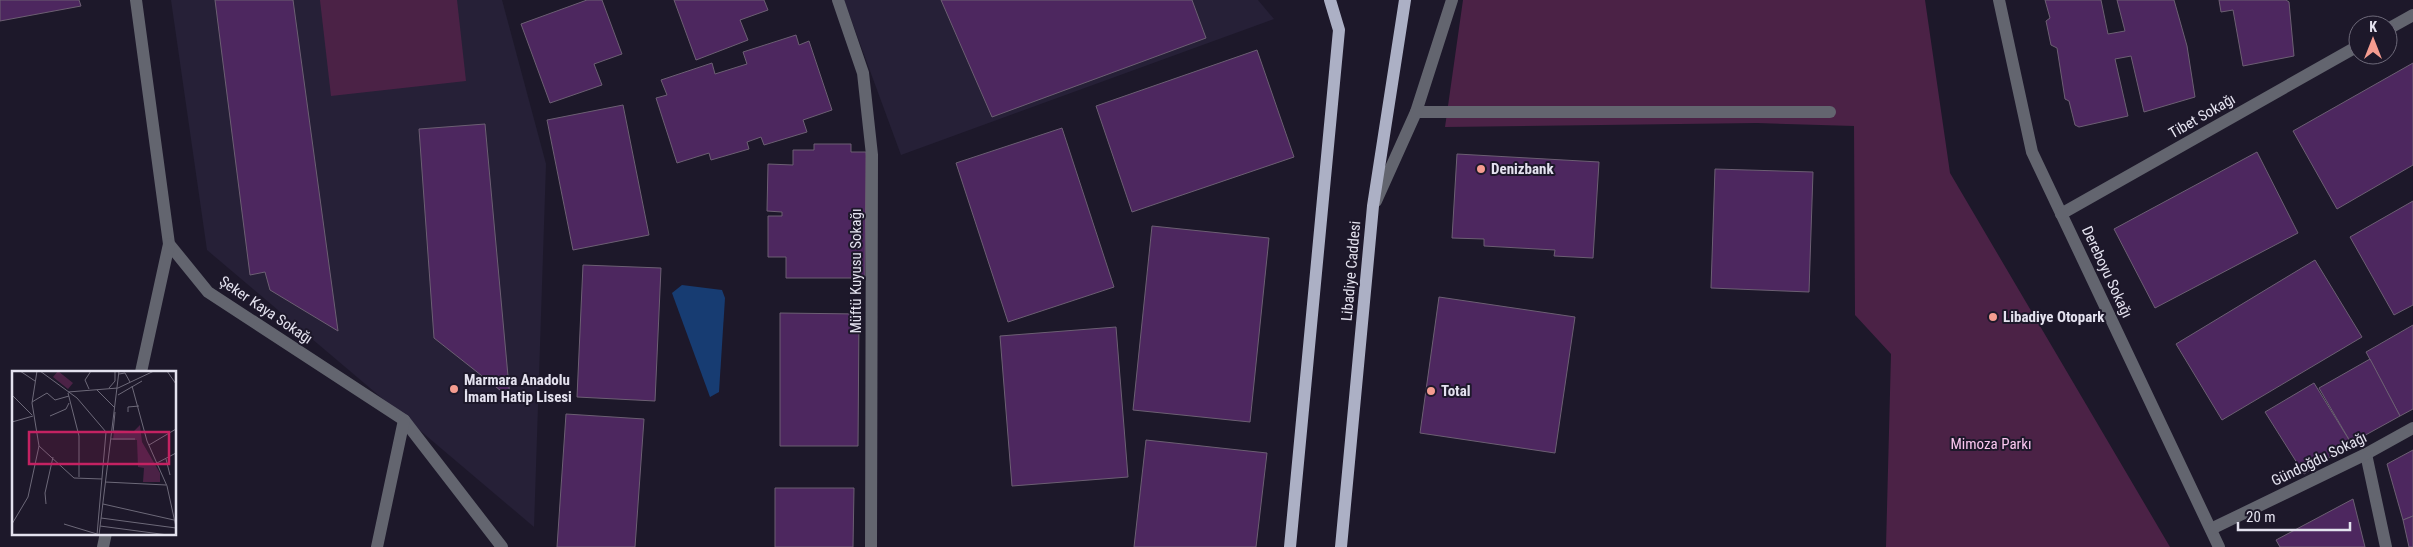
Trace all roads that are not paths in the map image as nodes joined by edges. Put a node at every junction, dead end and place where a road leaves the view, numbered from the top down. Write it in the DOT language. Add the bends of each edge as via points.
graph roads {
  1 [pos="136,0"];
  2 [pos="838,0"];
  3 [pos="1330,0"];
  4 [pos="1405,0"];
  5 [pos="1452,0"];
  6 [pos="1999,0"];
  7 [pos="2413,15"];
  8 [pos="2398,23"];
  9 [pos="2348,52"];
  10 [pos="1416,112"];
  11 [pos="1830,112"];
  12 [pos="1374,206"];
  13 [pos="2061,214"];
  14 [pos="168,244"];
  15 [pos="141,371"];
  16 [pos="404,420"];
  17 [pos="2413,428"];
  18 [pos="2366,454"];
  19 [pos="2211,529"];
  20 [pos="106,534"];
  21 [pos="103,547"];
  22 [pos="377,547"];
  23 [pos="502,547"];
  24 [pos="871,547"];
  25 [pos="1290,547"];
  26 [pos="1341,547"];
  27 [pos="2219,547"];
  28 [pos="2386,547"];
  1 -- 14 [label="street"];
  2 -- 24 [label="street, Müftü Kuyusu Sokağı" via="863,73 872,156"];
  3 -- 25 [label="main road" via="1339,30"];
  4 -- 12 [label="main road, Libadiye Caddesi"];
  5 -- 10 [label="street"];
  6 -- 13 [label="street, Dereboyu Sokağı" via="2032,152"];
  7 -- 8 [label="street"];
  9 -- 13 [label="street, Tibet Sokağı"];
  10 -- 11 [label="street"];
  10 -- 12 [label="street"];
  12 -- 26 [label="main road, Libadiye Caddesi"];
  13 -- 19 [label="street, Dereboyu Sokağı"];
  14 -- 15 [label="street"];
  14 -- 16 [label="street, Şeker Kaya Sokağı" via="208,292"];
  16 -- 22 [label="street"];
  16 -- 23 [label="street, Şeker Kaya Sokağı"];
  17 -- 18 [label="street, Gündoğdu Sokağı"];
  18 -- 19 [label="street, Gündoğdu Sokağı"];
  18 -- 28 [label="street"];
  19 -- 27 [label="street, Dereboyu Sokağı"];
  20 -- 21 [label="street"];
}
